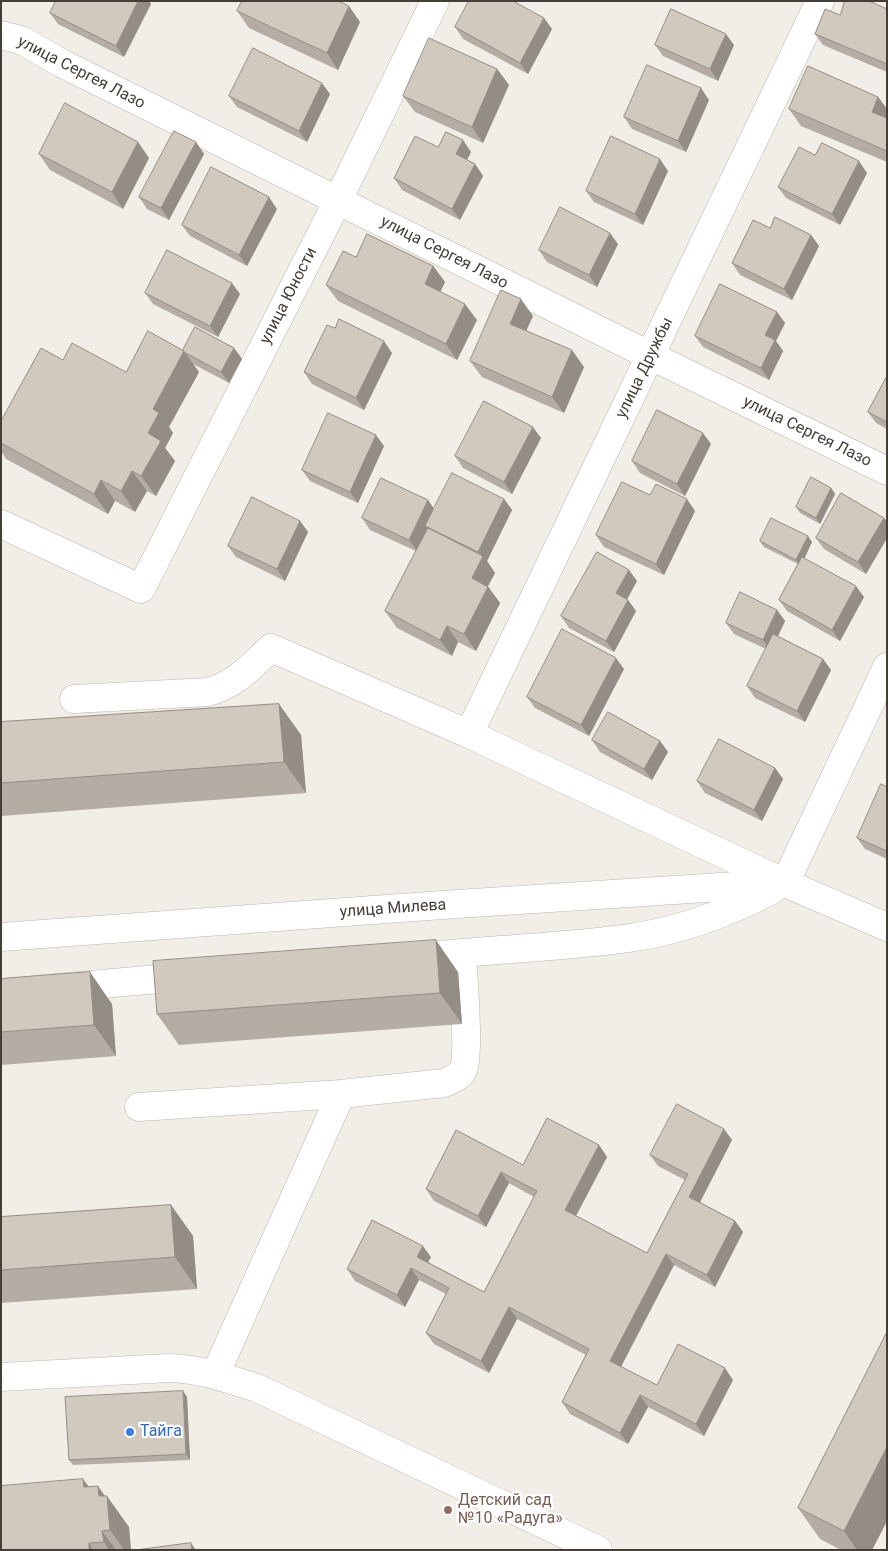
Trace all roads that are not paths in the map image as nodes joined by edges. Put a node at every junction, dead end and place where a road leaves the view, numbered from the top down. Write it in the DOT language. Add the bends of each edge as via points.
graph roads {
  1 [pos="435,1"];
  2 [pos="820,1"];
  3 [pos="1,35"];
  4 [pos="338,200"];
  5 [pos="651,356"];
  6 [pos="887,471"];
  7 [pos="1,524"];
  8 [pos="887,667"];
  9 [pos="74,699"];
  10 [pos="470,734"];
  11 [pos="785,883"];
  12 [pos="887,927"];
  13 [pos="1,938"];
  14 [pos="462,953"];
  15 [pos="385,960"];
  16 [pos="218,974"];
  17 [pos="1,993"];
  18 [pos="341,1094"];
  19 [pos="139,1107"];
  20 [pos="215,1375"];
  21 [pos="1,1377"];
  22 [pos="598,1550"];
  1 -- 4 [label="street, улица Юности"];
  2 -- 5 [label="street, улица Дружбы"];
  3 -- 4 [label="street, улица Сергея Лазо" via="21,40 63,64"];
  4 -- 5 [label="street, улица Сергея Лазо"];
  4 -- 7 [label="street, улица Юности" via="141,589"];
  5 -- 6 [label="street, улица Сергея Лазо"];
  5 -- 10 [label="street, улица Дружбы"];
  8 -- 11 [label="street"];
  9 -- 10 [label="street" via="208,692 225,687 238,678 271,648"];
  10 -- 11 [label="street"];
  11 -- 12 [label="street"];
  11 -- 13 [label="street, улица Милева"];
  11 -- 14 [label="street" via="721,913 630,938"];
  14 -- 15 [label="street"];
  14 -- 18 [label="street" via="464,1068 444,1083"];
  16 -- 17 [label="street"];
  18 -- 19 [label="street"];
  18 -- 20 [label="street"];
  20 -- 21 [label="street" via="169,1368"];
  20 -- 22 [label="street" via="257,1388"];
}
